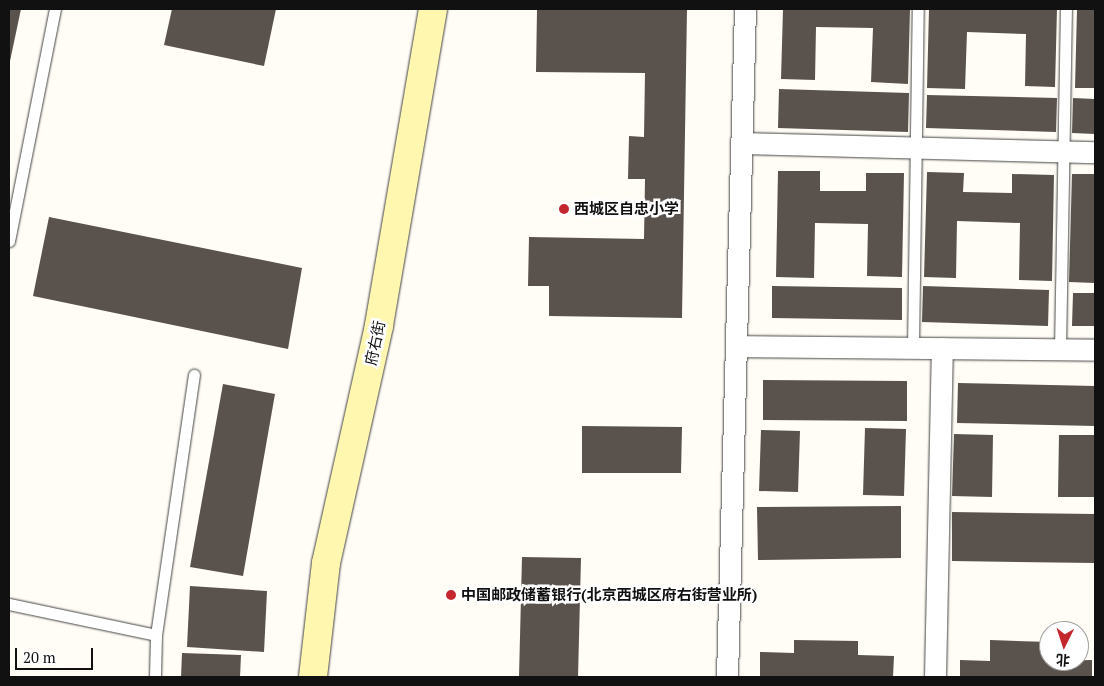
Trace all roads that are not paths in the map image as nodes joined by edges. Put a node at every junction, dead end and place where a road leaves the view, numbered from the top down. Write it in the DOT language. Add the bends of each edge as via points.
graph roads {
  1 [pos="56,9"];
  2 [pos="433,9"];
  3 [pos="745,9"];
  4 [pos="918,9"];
  5 [pos="1066,9"];
  6 [pos="742,143"];
  7 [pos="916,148"];
  8 [pos="1064,151"];
  9 [pos="1095,152"];
  10 [pos="9,241"];
  11 [pos="736,346"];
  12 [pos="913,348"];
  13 [pos="942,348"];
  14 [pos="1060,349"];
  15 [pos="1095,350"];
  16 [pos="194,375"];
  17 [pos="9,604"];
  18 [pos="156,635"];
  19 [pos="155,677"];
  20 [pos="313,677"];
  21 [pos="727,677"];
  22 [pos="935,677"];
  1 -- 10 [label="lane"];
  2 -- 20 [label="main road, 府右街" via="379,325 326,563"];
  3 -- 6 [label="street"];
  4 -- 7 [label="lane"];
  5 -- 8 [label="lane"];
  6 -- 7 [label="street"];
  6 -- 11 [label="street"];
  7 -- 8 [label="street"];
  7 -- 12 [label="lane"];
  8 -- 9 [label="street"];
  8 -- 14 [label="lane"];
  11 -- 12 [label="street"];
  11 -- 21 [label="street"];
  12 -- 13 [label="street"];
  13 -- 14 [label="street"];
  13 -- 22 [label="street"];
  14 -- 15 [label="street"];
  16 -- 18 [label="lane"];
  17 -- 18 [label="lane"];
  18 -- 19 [label="lane"];
}
